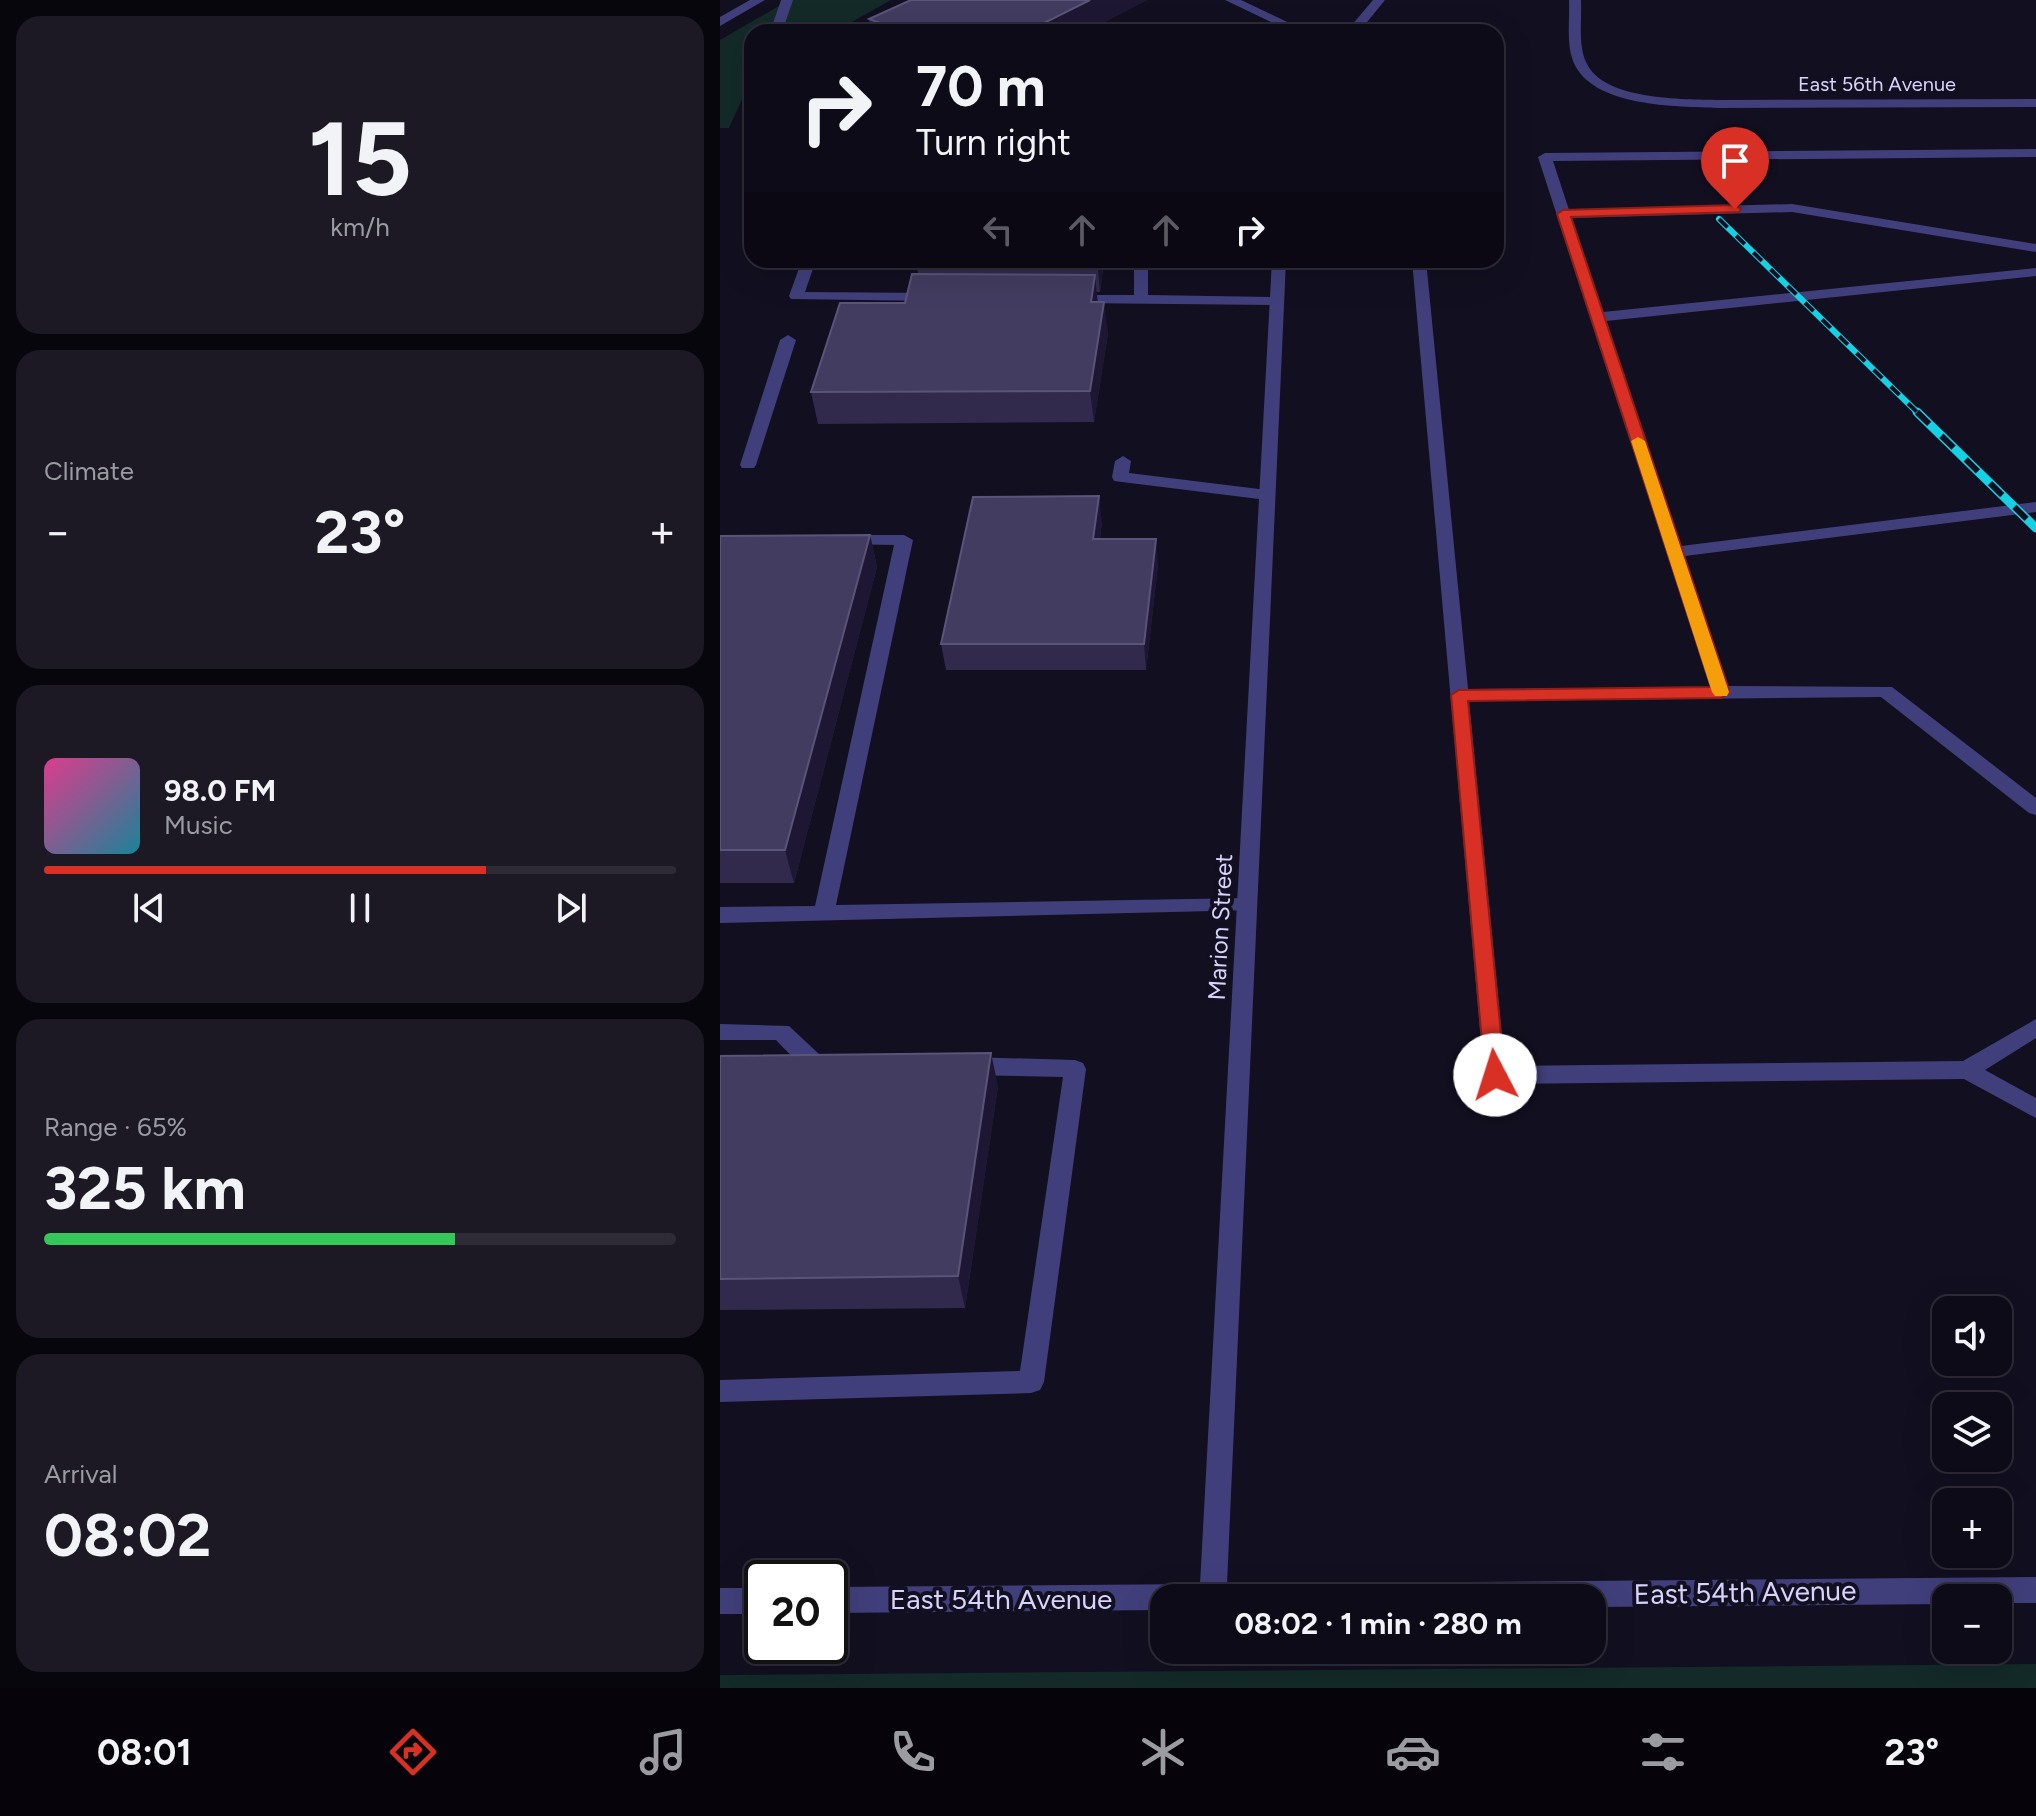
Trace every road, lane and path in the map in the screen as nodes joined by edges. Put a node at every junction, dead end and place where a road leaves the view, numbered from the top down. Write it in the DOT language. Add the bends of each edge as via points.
graph roads {
  1 [pos="759,0"];
  2 [pos="787,0"];
  3 [pos="1231,0"];
  4 [pos="1379,0"];
  5 [pos="1575,0"];
  6 [pos="720,22"];
  7 [pos="779,24"];
  8 [pos="1284,24"];
  9 [pos="1359,24"];
  10 [pos="2036,103"];
  11 [pos="2036,153"];
  12 [pos="1563,214"];
  13 [pos="2036,248"];
  14 [pos="806,268"];
  15 [pos="1141,268"];
  16 [pos="1279,268"];
  17 [pos="1420,268"];
  18 [pos="2036,272"];
  19 [pos="953,298"];
  20 [pos="1062,299"];
  21 [pos="1141,299"];
  22 [pos="1277,301"];
  23 [pos="1597,317"];
  24 [pos="788,340"];
  25 [pos="1123,461"];
  26 [pos="748,465"];
  27 [pos="1267,495"];
  28 [pos="2036,507"];
  29 [pos="827,541"];
  30 [pos="1675,552"];
  31 [pos="1721,693"];
  32 [pos="1459,695"];
  33 [pos="2036,808"];
  34 [pos="1247,905"];
  35 [pos="824,913"];
  36 [pos="720,915"];
  37 [pos="2036,1027"];
  38 [pos="720,1032"];
  39 [pos="844,1063"];
  40 [pos="936,1065"];
  41 [pos="1967,1070"];
  42 [pos="2036,1109"];
  43 [pos="720,1391"];
  44 [pos="1214,1584"];
  45 [pos="2036,1590"];
  46 [pos="1606,1594"];
  47 [pos="1150,1597"];
  48 [pos="848,1600"];
  49 [pos="720,1601"];
  50 [pos="744,1601"];
  1 -- 6 [label="street"];
  2 -- 7 [label="street"];
  3 -- 8 [label="street"];
  4 -- 9 [label="street"];
  5 -- 10 [label="street, East 56th Avenue" via="1580,65 1595,83 1649,100"];
  11 -- 12 [label="street" via="1545,157"];
  12 -- 13 [label="street" via="1792,208"];
  12 -- 23 [label="street"];
  14 -- 19 [label="street" via="796,296"];
  15 -- 21 [label="street"];
  16 -- 22 [label="street, Marion Street"];
  17 -- 32 [label="street"];
  18 -- 23 [label="street"];
  20 -- 21 [label="street"];
  21 -- 22 [label="street"];
  22 -- 27 [label="street, Marion Street"];
  23 -- 30 [label="street"];
  24 -- 26 [label="street"];
  25 -- 27 [label="street" via="1120,477"];
  27 -- 34 [label="street, Marion Street"];
  28 -- 30 [label="street"];
  29 -- 35 [label="street" via="904,540"];
  30 -- 31 [label="street"];
  31 -- 32 [label="street"];
  31 -- 33 [label="street" via="1885,691"];
  32 -- 41 [label="street" via="1495,1075"];
  34 -- 35 [label="street"];
  34 -- 44 [label="street, Marion Street"];
  35 -- 36 [label="street"];
  37 -- 41 [label="street"];
  38 -- 39 [label="street" via="781,1032 813,1062"];
  40 -- 43 [label="street" via="1075,1069 1031,1382"];
  41 -- 42 [label="street"];
  45 -- 46 [label="street, East 54th Avenue"];
  47 -- 48 [label="street, East 54th Avenue"];
  49 -- 50 [label="street"];
}
